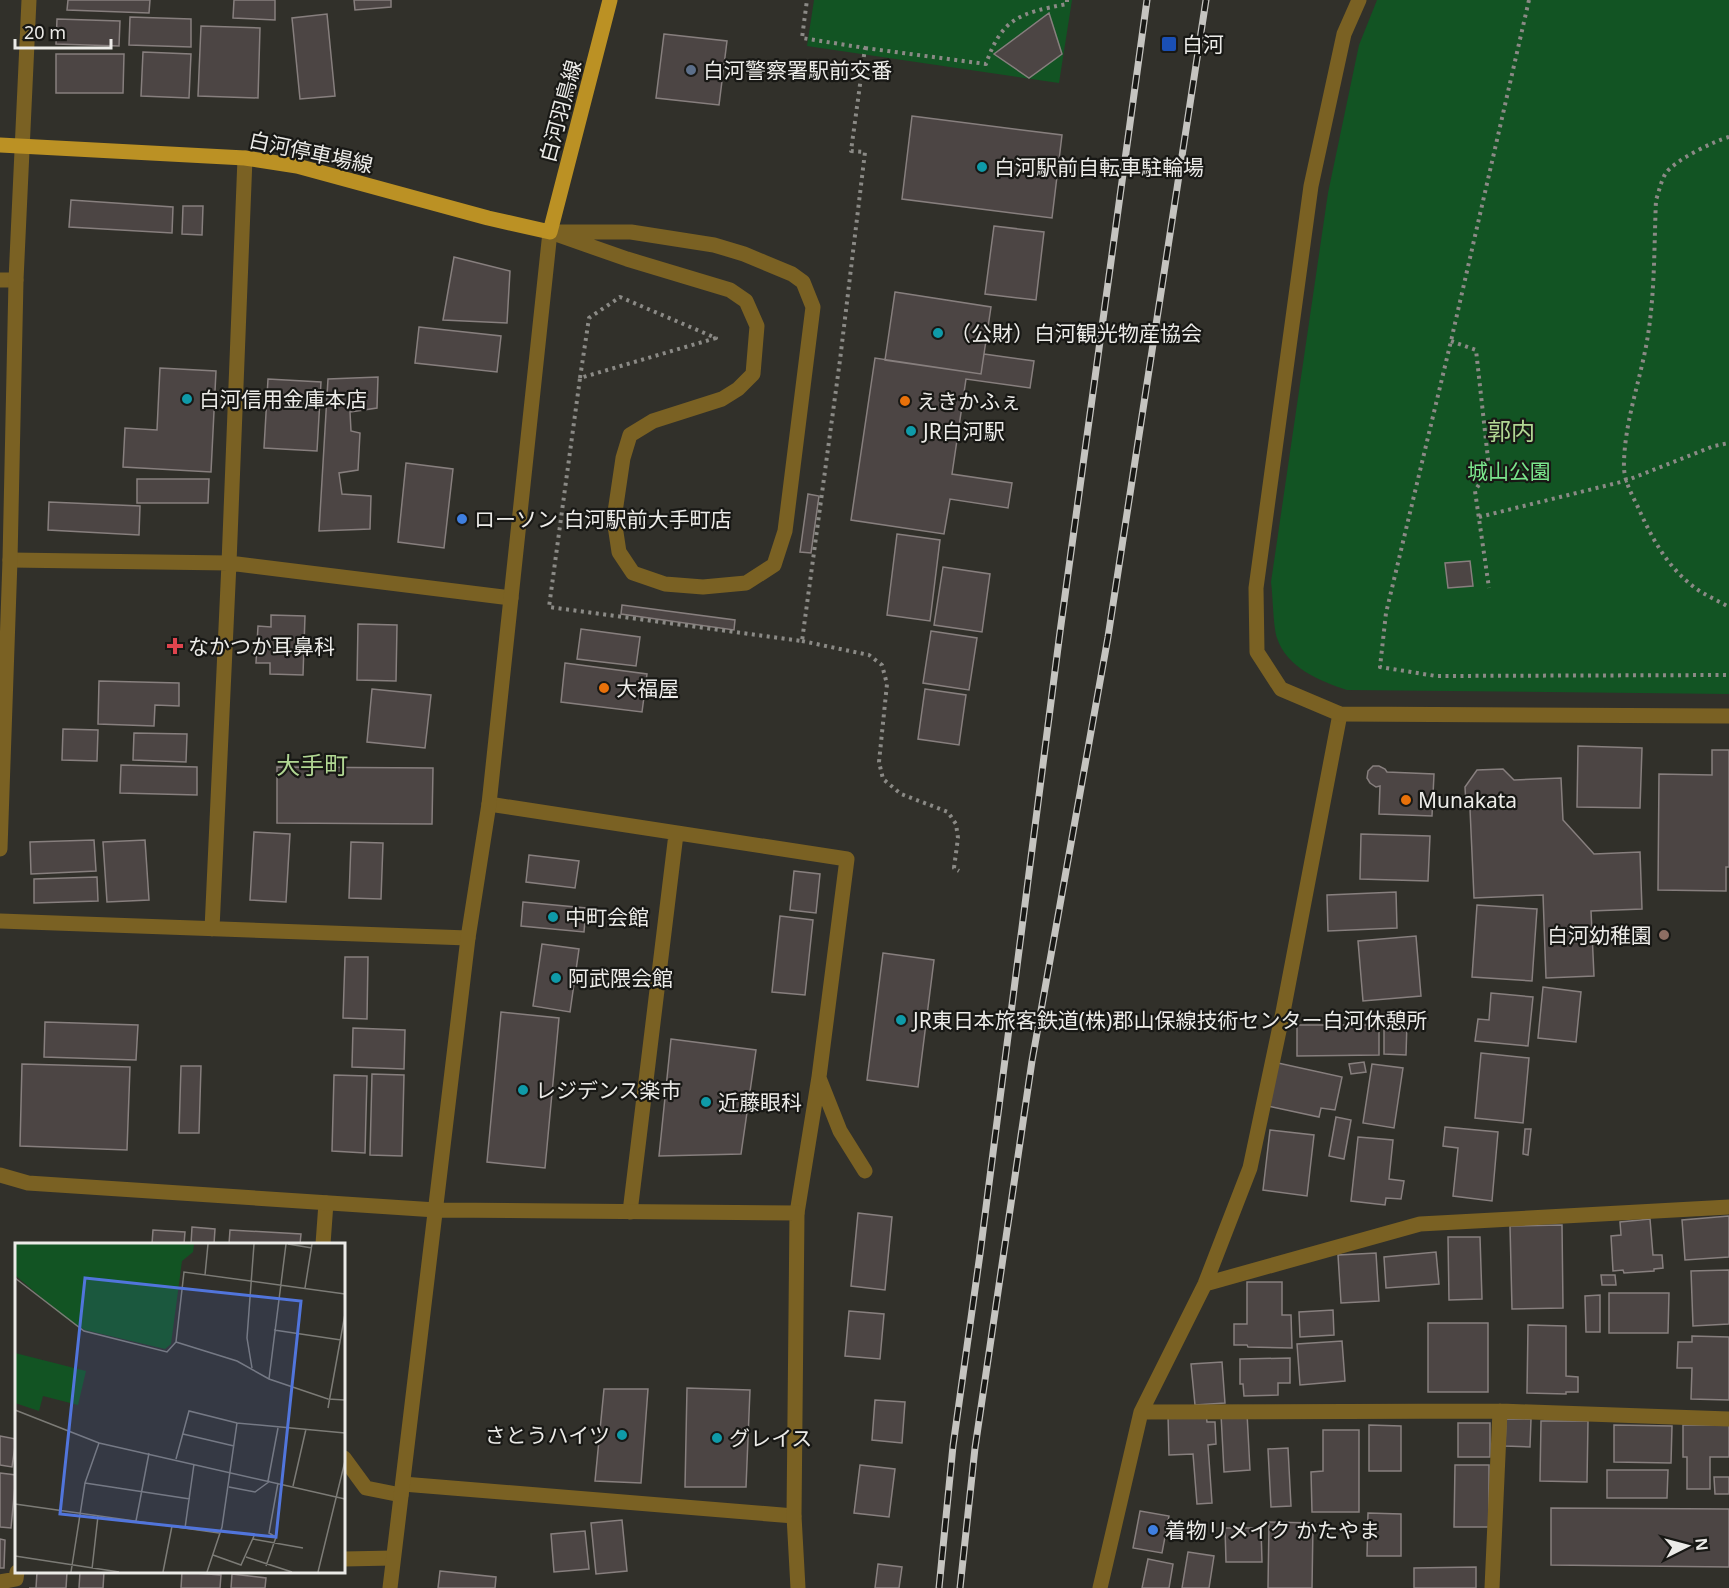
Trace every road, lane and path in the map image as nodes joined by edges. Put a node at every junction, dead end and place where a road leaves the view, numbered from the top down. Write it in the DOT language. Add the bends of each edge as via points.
graph roads {
  1 [pos="28,0"];
  2 [pos="610,0"];
  3 [pos="807,0"];
  4 [pos="1067,0"];
  5 [pos="1359,0"];
  6 [pos="1529,0"];
  7 [pos="865,48"];
  8 [pos="1729,137"];
  9 [pos="0,145"];
  10 [pos="23,146"];
  11 [pos="245,158"];
  12 [pos="550,232"];
  13 [pos="0,280"];
  14 [pos="16,280"];
  15 [pos="1451,341"];
  16 [pos="580,378"];
  17 [pos="1729,443"];
  18 [pos="1625,480"];
  19 [pos="1479,517"];
  20 [pos="10,560"];
  21 [pos="229,563"];
  22 [pos="1489,588"];
  23 [pos="511,598"];
  24 [pos="1729,607"];
  25 [pos="802,641"];
  26 [pos="1729,675"];
  27 [pos="1340,714"];
  28 [pos="1729,716"];
  29 [pos="489,804"];
  30 [pos="0,823"];
  31 [pos="676,834"];
  32 [pos="0,849"];
  33 [pos="958,871"];
  34 [pos="0,921"];
  35 [pos="212,929"];
  36 [pos="468,938"];
  37 [pos="819,1077"];
  38 [pos="865,1172"];
  39 [pos="0,1175"];
  40 [pos="326,1203"];
  41 [pos="1729,1207"];
  42 [pos="436,1210"];
  43 [pos="630,1212"];
  44 [pos="797,1213"];
  45 [pos="323,1243"];
  46 [pos="1205,1284"];
  47 [pos="1500,1411"];
  48 [pos="1141,1412"];
  49 [pos="1729,1419"];
  50 [pos="345,1459"];
  51 [pos="402,1490"];
  52 [pos="794,1516"];
  53 [pos="393,1558"];
  54 [pos="345,1559"];
  55 [pos="17,1573"];
  56 [pos="0,1582"];
  57 [pos="390,1588"];
  58 [pos="798,1588"];
  59 [pos="1100,1588"];
  60 [pos="1492,1588"];
  1 -- 10 [label="street"];
  2 -- 12 [label="main road, 白河羽鳥線"];
  3 -- 7 [label="path" via="802,38"];
  4 -- 7 [label="path" via="1067,4 1022,14 1006,25 986,64"];
  5 -- 27 [label="street" via="1344,34 1311,186 1256,588 1257,652 1281,689"];
  6 -- 15 [label="path"];
  7 -- 25 [label="path" via="851,151 865,152"];
  8 -- 18 [label="path" via="1700,148 1666,172 1656,200 1648,340 1628,430 1623,463"];
  9 -- 10 [label="main road, 白河停車場線"];
  10 -- 11 [label="main road, 白河停車場線"];
  10 -- 14 [label="street"];
  11 -- 12 [label="main road, 白河停車場線" via="297,166"];
  11 -- 21 [label="street"];
  12 -- 12 [label="street" via="631,232 714,245 792,274 803,282 813,307 785,531 774,565 746,583 703,587 665,584 633,573 619,552 614,519 630,435 653,422 722,399 753,374 757,326 746,301 730,290"];
  12 -- 23 [label="street"];
  13 -- 14 [label="street"];
  14 -- 20 [label="street"];
  15 -- 19 [label="path" via="1476,350 1489,468 1475,491"];
  15 -- 26 [label="path" via="1386,613 1380,667 1436,676"];
  16 -- 16 [label="path" via="704,342 716,338 620,297 589,318"];
  16 -- 25 [label="path" via="549,607"];
  17 -- 18 [label="path"];
  18 -- 19 [label="path"];
  18 -- 24 [label="path" via="1661,552 1700,591"];
  19 -- 22 [label="path"];
  20 -- 21 [label="street"];
  20 -- 30 [label="street"];
  21 -- 23 [label="street"];
  21 -- 35 [label="street"];
  23 -- 29 [label="street"];
  25 -- 33 [label="path" via="869,655 882,665 887,684 879,762 883,779 901,794 948,812 956,824 954,867"];
  27 -- 28 [label="street"];
  27 -- 46 [label="street" via="1250,1168"];
  29 -- 31 [label="street"];
  29 -- 36 [label="street"];
  30 -- 32 [label="street"];
  31 -- 37 [label="street" via="847,859"];
  31 -- 43 [label="street"];
  34 -- 35 [label="street"];
  35 -- 36 [label="street"];
  36 -- 42 [label="street"];
  37 -- 38 [label="street" via="840,1131"];
  37 -- 44 [label="street"];
  39 -- 40 [label="street" via="28,1183"];
  40 -- 42 [label="street"];
  40 -- 45 [label="street"];
  41 -- 46 [label="street" via="1420,1224"];
  42 -- 43 [label="street"];
  42 -- 51 [label="street"];
  43 -- 44 [label="street"];
  44 -- 52 [label="street"];
  46 -- 48 [label="street"];
  47 -- 48 [label="street"];
  47 -- 49 [label="street"];
  47 -- 60 [label="street"];
  48 -- 59 [label="street"];
  50 -- 51 [label="street" via="366,1488"];
  51 -- 52 [label="street"];
  51 -- 53 [label="street"];
  52 -- 58 [label="street"];
  53 -- 54 [label="street"];
  53 -- 57 [label="street"];
  55 -- 56 [label="street" via="16,1579"];
}
